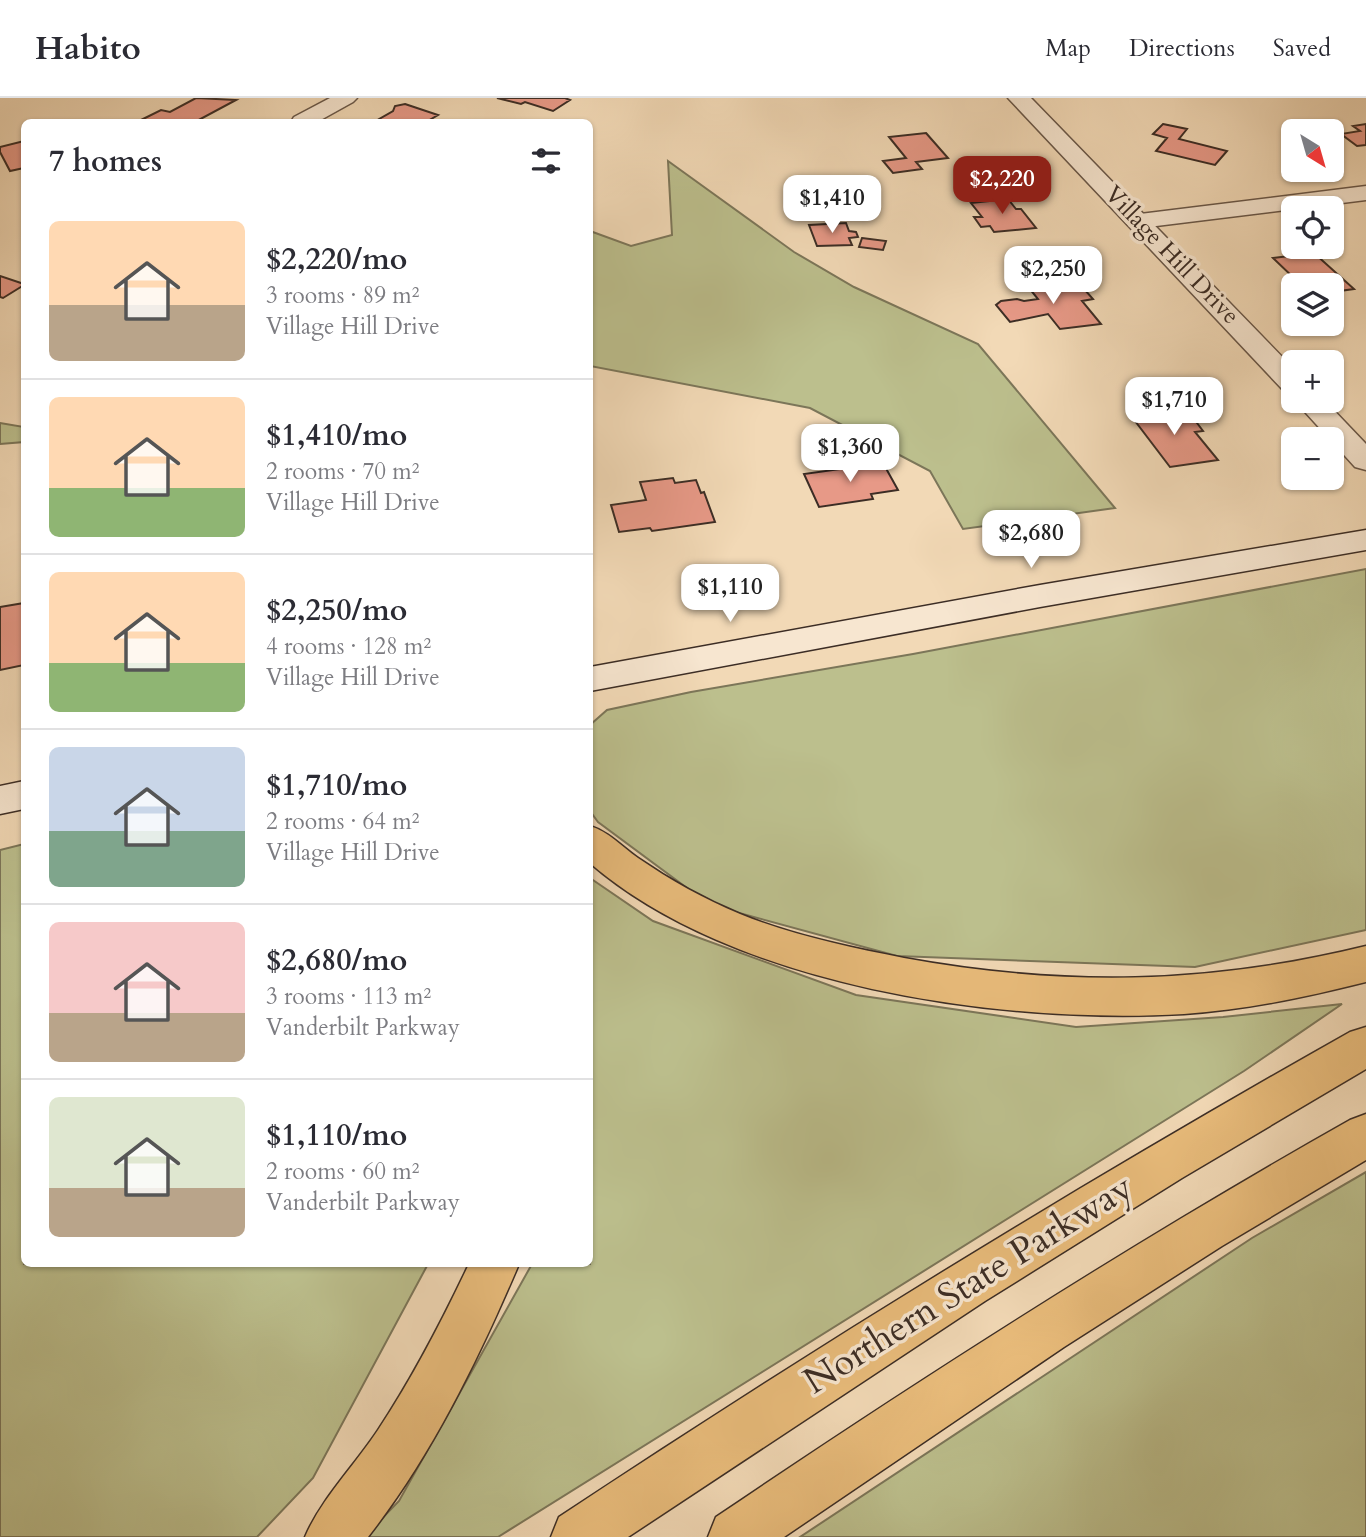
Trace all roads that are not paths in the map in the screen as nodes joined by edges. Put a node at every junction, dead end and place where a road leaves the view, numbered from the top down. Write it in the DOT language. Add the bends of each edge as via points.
graph roads {
  1 [pos="346,98"];
  2 [pos="1019,98"];
  3 [pos="308,119"];
  4 [pos="1366,193"];
  5 [pos="1140,221"];
  6 [pos="1281,371"];
  7 [pos="1320,413"];
  8 [pos="1366,461"];
  9 [pos="1366,540"];
  10 [pos="593,678"];
  11 [pos="21,795"];
  12 [pos="0,800"];
  13 [pos="593,844"];
  14 [pos="1366,964"];
  15 [pos="1366,1046"];
  16 [pos="1366,1135"];
  17 [pos="493,1267"];
  18 [pos="333,1537"];
  19 [pos="579,1537"];
  20 [pos="736,1537"];
  1 -- 3 [label="street"];
  2 -- 5 [label="street, Village Hill Drive"];
  4 -- 5 [label="street"];
  5 -- 6 [label="street, Village Hill Drive"];
  7 -- 8 [label="street"];
  9 -- 10 [label="street"];
  11 -- 12 [label="street"];
  13 -- 14 [label="highway" via="657,894 755,937 811,956 974,989 1104,998 1199,994 1275,985"];
  15 -- 19 [label="highway, Northern State Parkway" via="1001,1261"];
  16 -- 20 [label="highway" via="1045,1329"];
  17 -- 18 [label="highway" via="421,1409"];
}
